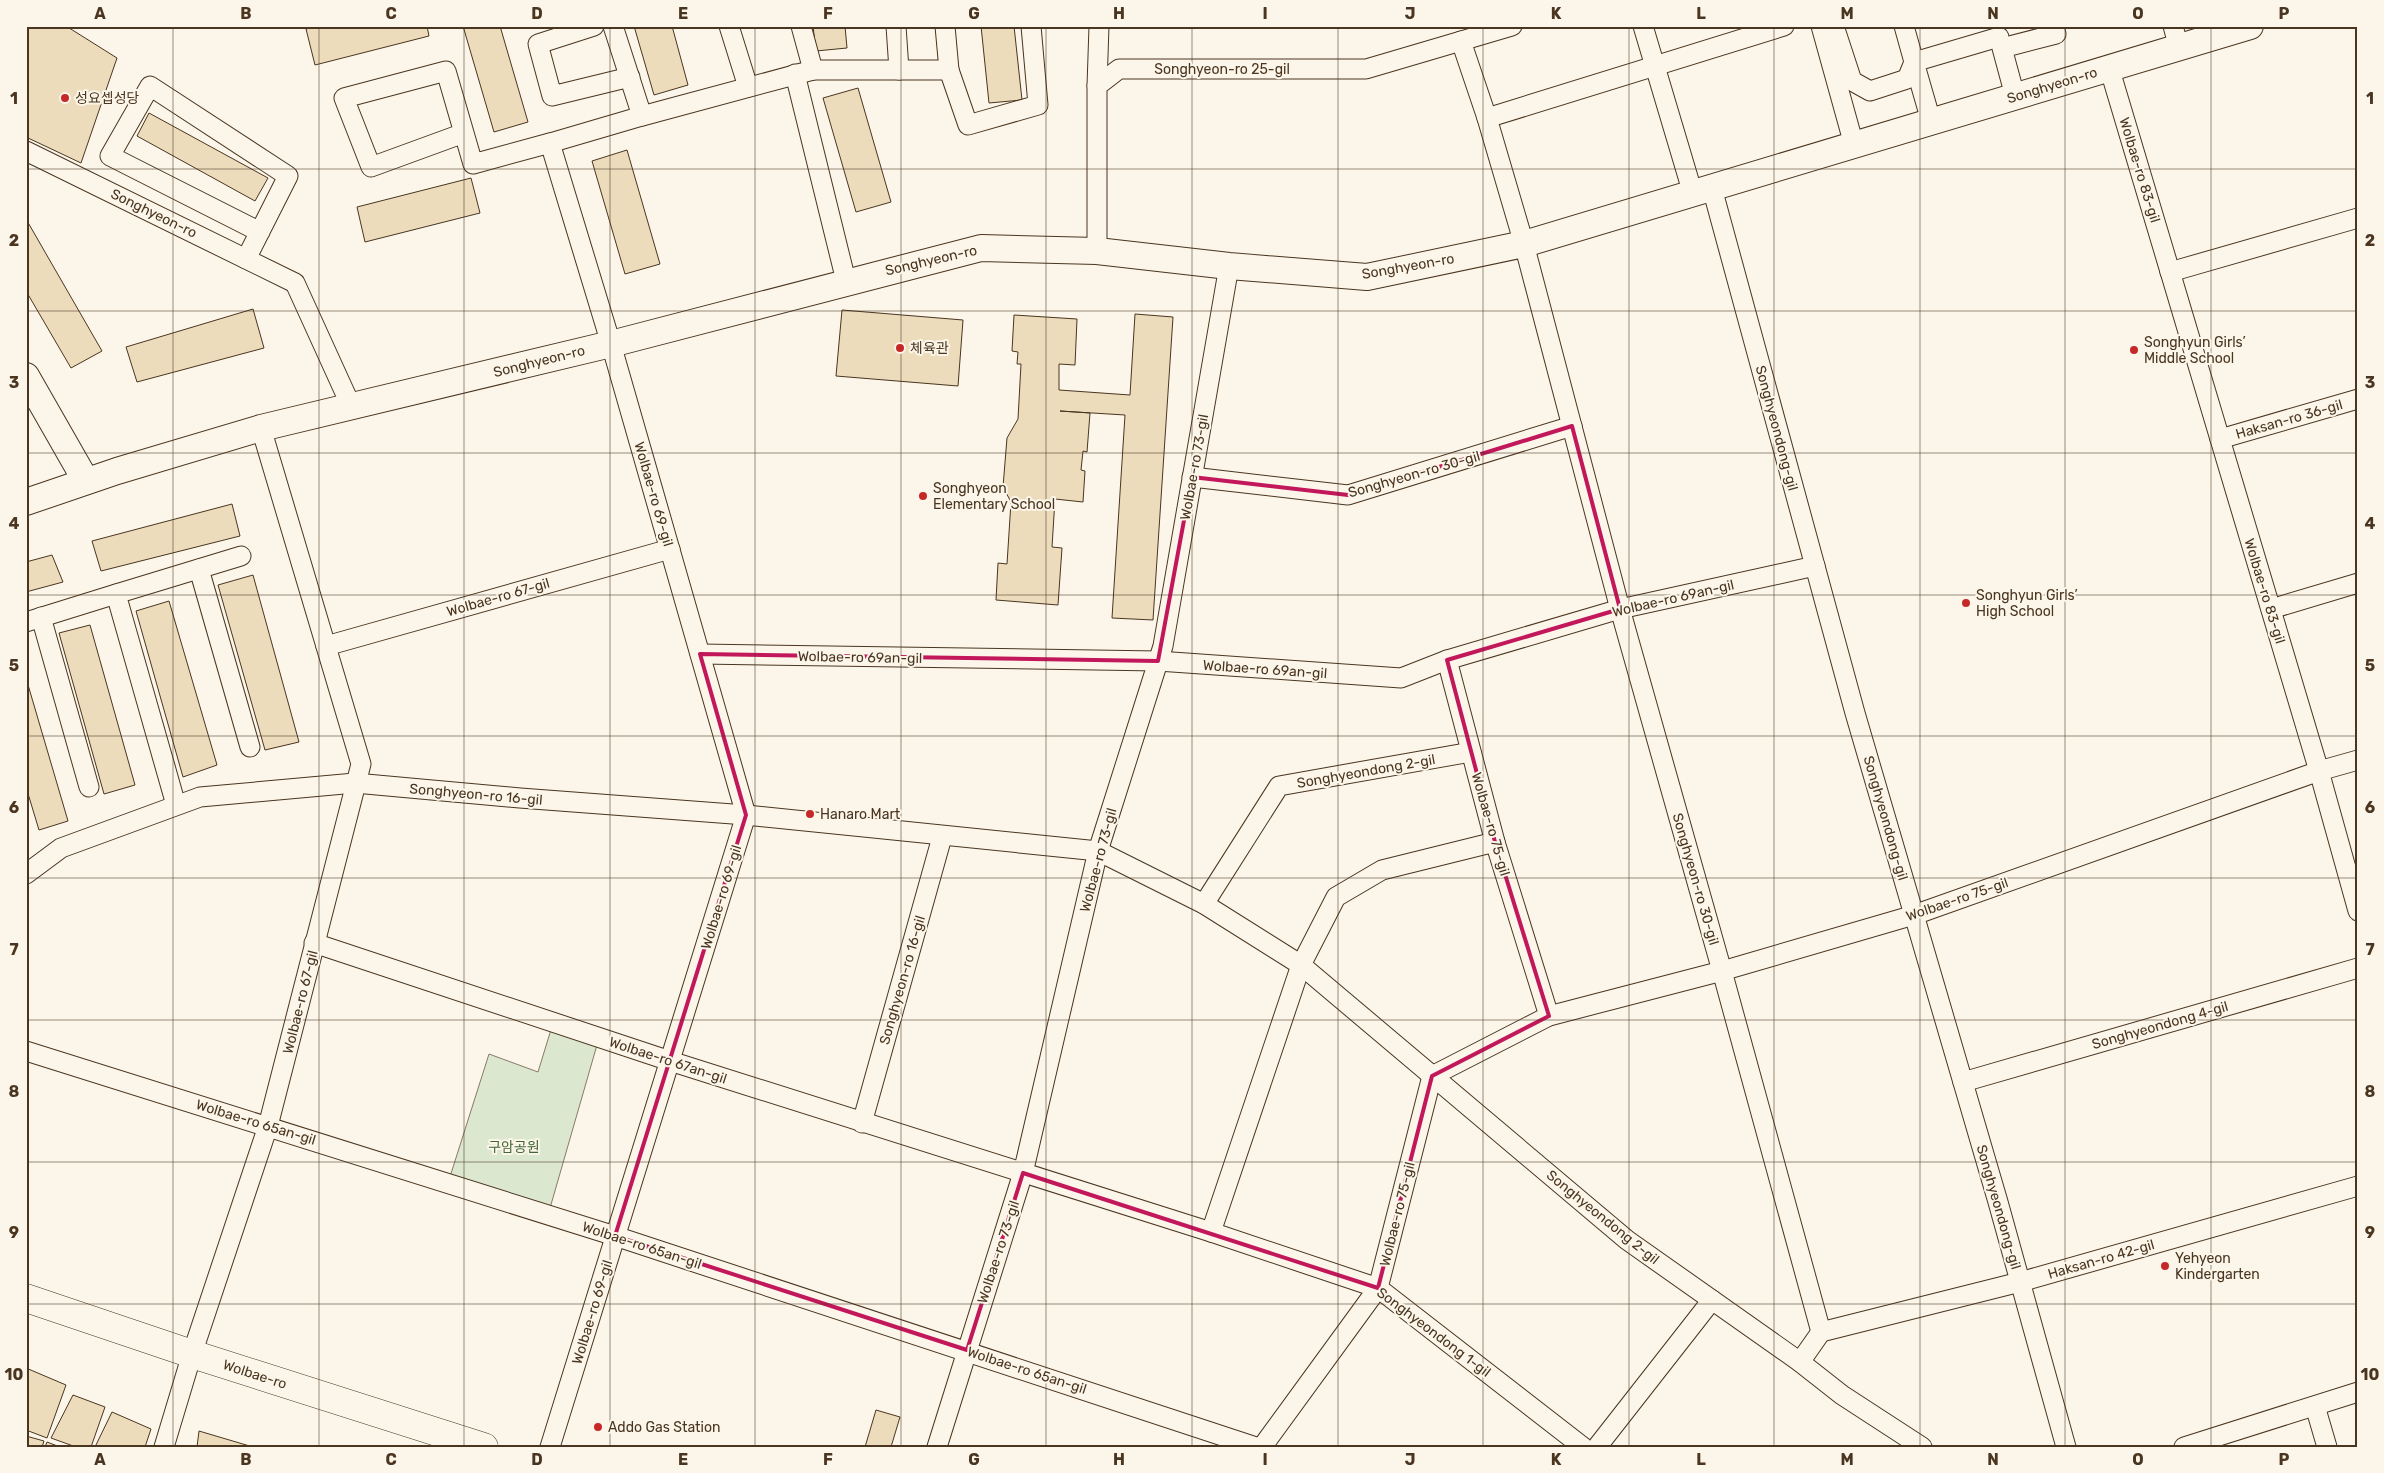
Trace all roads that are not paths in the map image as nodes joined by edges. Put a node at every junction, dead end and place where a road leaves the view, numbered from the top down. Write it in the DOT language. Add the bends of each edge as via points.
graph roads {
  1 [pos="594,26"];
  2 [pos="613,26"];
  3 [pos="729,26"];
  4 [pos="801,26"];
  5 [pos="896,26"];
  6 [pos="945,26"];
  7 [pos="1031,26"];
  8 [pos="1099,26"];
  9 [pos="1512,26"];
  10 [pos="1643,26"];
  11 [pos="1784,26"];
  12 [pos="1821,26"];
  13 [pos="1834,26"];
  14 [pos="1904,26"];
  15 [pos="2054,26"];
  16 [pos="2250,26"];
  17 [pos="1999,37"];
  18 [pos="2176,37"];
  19 [pos="1461,41"];
  20 [pos="1914,62"];
  21 [pos="1655,66"];
  22 [pos="2109,67"];
  23 [pos="899,70"];
  24 [pos="949,70"];
  25 [pos="804,72"];
  26 [pos="630,77"];
  27 [pos="1097,86"];
  28 [pos="748,87"];
  29 [pos="2015,96"];
  30 [pos="642,116"];
  31 [pos="1486,118"];
  32 [pos="1931,121"];
  33 [pos="464,133"];
  34 [pos="550,143"];
  35 [pos="1854,145"];
  36 [pos="26,151"];
  37 [pos="1702,191"];
  38 [pos="2358,218"];
  39 [pos="260,232"];
  40 [pos="1524,244"];
  41 [pos="1097,251"];
  42 [pos="246,259"];
  43 [pos="1229,266"];
  44 [pos="2170,272"];
  45 [pos="846,281"];
  46 [pos="610,344"];
  47 [pos="26,376"];
  48 [pos="2358,399"];
  49 [pos="351,406"];
  50 [pos="1572,426"];
  51 [pos="261,428"];
  52 [pos="2220,439"];
  53 [pos="1192,477"];
  54 [pos="86,481"];
  55 [pos="26,502"];
  56 [pos="670,549"];
  57 [pos="241,556"];
  58 [pos="1815,566"];
  59 [pos="199,569"];
  60 [pos="2358,583"];
  61 [pos="116,594"];
  62 [pos="1620,609"];
  63 [pos="2271,609"];
  64 [pos="34,620"];
  65 [pos="326,646"];
  66 [pos="700,654"];
  67 [pos="1447,660"];
  68 [pos="1158,661"];
  69 [pos="250,747"];
  70 [pos="1471,752"];
  71 [pos="2358,760"];
  72 [pos="2319,772"];
  73 [pos="355,783"];
  74 [pos="89,787"];
  75 [pos="176,805"];
  76 [pos="746,815"];
  77 [pos="942,837"];
  78 [pos="1495,842"];
  79 [pos="1098,852"];
  80 [pos="26,874"];
  81 [pos="1204,904"];
  82 [pos="2358,911"];
  83 [pos="1914,915"];
  84 [pos="314,943"];
  85 [pos="1301,965"];
  86 [pos="2358,968"];
  87 [pos="1722,971"];
  88 [pos="1549,1016"];
  89 [pos="26,1051"];
  90 [pos="670,1061"];
  91 [pos="1432,1076"];
  92 [pos="1963,1082"];
  93 [pos="862,1123"];
  94 [pos="268,1126"];
  95 [pos="1023,1173"];
  96 [pos="2358,1186"];
  97 [pos="1211,1232"];
  98 [pos="615,1236"];
  99 [pos="2020,1282"];
  100 [pos="1378,1288"];
  101 [pos="26,1298"];
  102 [pos="1712,1300"];
  103 [pos="1821,1332"];
  104 [pos="967,1350"];
  105 [pos="192,1354"];
  106 [pos="1800,1362"];
  107 [pos="2358,1392"];
  108 [pos="2315,1406"];
  109 [pos="164,1447"];
  110 [pos="484,1447"];
  111 [pos="550,1447"];
  112 [pos="937,1447"];
  113 [pos="1256,1447"];
  114 [pos="1262,1447"];
  115 [pos="1583,1447"];
  116 [pos="1597,1447"];
  117 [pos="1922,1447"];
  118 [pos="2066,1447"];
  119 [pos="2184,1447"];
  120 [pos="2327,1447"];
  1 -- 26 [label="street" via="538,44 552,96"];
  2 -- 26 [label="street"];
  3 -- 28 [label="street"];
  4 -- 25 [label="street"];
  5 -- 23 [label="street"];
  6 -- 24 [label="street"];
  7 -- 24 [label="street" via="1038,105 968,125"];
  8 -- 27 [label="street"];
  9 -- 19 [label="street, Songhyeon-ro 25-gil"];
  10 -- 21 [label="street, Songhyeondong-gil"];
  11 -- 21 [label="street"];
  12 -- 35 [label="street"];
  13 -- 20 [label="street" via="1852,81 1870,91 1907,79"];
  14 -- 20 [label="street"];
  15 -- 17 [label="street" via="2056,34"];
  16 -- 18 [label="main road, Songhyeon-ro"];
  17 -- 20 [label="street"];
  17 -- 29 [label="street"];
  18 -- 22 [label="main road, Songhyeon-ro"];
  19 -- 27 [label="street, Songhyeon-ro 25-gil" via="1366,69 1118,69"];
  19 -- 31 [label="street"];
  20 -- 32 [label="street"];
  21 -- 31 [label="street"];
  21 -- 37 [label="street, Songhyeondong-gil"];
  22 -- 29 [label="main road, Songhyeon-ro"];
  22 -- 44 [label="street, Wolbae-ro 83-gil"];
  23 -- 24 [label="street"];
  23 -- 25 [label="street"];
  25 -- 28 [label="street"];
  25 -- 45 [label="street"];
  26 -- 30 [label="street"];
  27 -- 41 [label="street"];
  28 -- 30 [label="street"];
  29 -- 32 [label="main road, Songhyeon-ro"];
  30 -- 34 [label="street"];
  31 -- 40 [label="street"];
  32 -- 35 [label="main road, Songhyeon-ro"];
  33 -- 33 [label="street" via="446,71 344,98 371,167"];
  33 -- 34 [label="street" via="473,164"];
  34 -- 46 [label="street, Wolbae-ro 69-gil"];
  35 -- 37 [label="main road, Songhyeon-ro"];
  36 -- 42 [label="street, Songhyeon-ro"];
  37 -- 40 [label="main road, Songhyeon-ro"];
  37 -- 58 [label="street, Songhyeondong-gil"];
  38 -- 44 [label="street"];
  39 -- 39 [label="street" via="288,176 150,86 110,156"];
  39 -- 42 [label="street"];
  40 -- 43 [label="main road, Songhyeon-ro" via="1367,276"];
  40 -- 50 [label="street, Songhyeon-ro 30-gil"];
  41 -- 43 [label="main road, Songhyeon-ro"];
  41 -- 45 [label="main road, Songhyeon-ro" via="981,248"];
  42 -- 49 [label="street, Songhyeon-ro" via="294,282"];
  43 -- 53 [label="street, Wolbae-ro 73-gil"];
  44 -- 52 [label="street, Wolbae-ro 83-gil"];
  45 -- 46 [label="main road, Songhyeon-ro"];
  46 -- 49 [label="main road, Songhyeon-ro"];
  46 -- 56 [label="street, Wolbae-ro 69-gil"];
  47 -- 54 [label="main road"];
  48 -- 52 [label="street, Haksan-ro 36-gil"];
  49 -- 51 [label="main road, Songhyeon-ro"];
  50 -- 53 [label="street, Songhyeon-ro 30-gil" via="1348,495"];
  50 -- 62 [label="street, Songhyeon-ro 30-gil"];
  51 -- 54 [label="main road, Songhyeon-ro"];
  51 -- 65 [label="street, Wolbae-ro 67-gil"];
  52 -- 63 [label="street, Wolbae-ro 83-gil"];
  53 -- 68 [label="street, Wolbae-ro 73-gil"];
  54 -- 55 [label="main road, Songhyeon-ro"];
  56 -- 65 [label="street, Wolbae-ro 67-gil"];
  56 -- 66 [label="street, Wolbae-ro 69-gil"];
  57 -- 59 [label="street"];
  58 -- 62 [label="street, Wolbae-ro 69an-gil"];
  58 -- 83 [label="street, Songhyeondong-gil"];
  59 -- 61 [label="street"];
  59 -- 69 [label="street"];
  60 -- 63 [label="street"];
  61 -- 64 [label="street"];
  61 -- 75 [label="street"];
  62 -- 67 [label="street, Wolbae-ro 69an-gil"];
  62 -- 87 [label="street, Songhyeon-ro 30-gil"];
  63 -- 72 [label="street, Wolbae-ro 83-gil"];
  64 -- 74 [label="street"];
  65 -- 73 [label="street, Wolbae-ro 67-gil" via="361,764"];
  66 -- 68 [label="street, Wolbae-ro 69an-gil"];
  66 -- 76 [label="street, Wolbae-ro 69-gil"];
  67 -- 68 [label="street, Wolbae-ro 69an-gil" via="1401,678"];
  67 -- 70 [label="street, Wolbae-ro 75-gil"];
  68 -- 79 [label="street, Wolbae-ro 73-gil"];
  70 -- 78 [label="street, Wolbae-ro 75-gil"];
  70 -- 81 [label="street, Songhyeondong 2-gil" via="1280,786"];
  71 -- 72 [label="street, Wolbae-ro 75-gil"];
  72 -- 82 [label="street, Wolbae-ro 83-gil"];
  72 -- 83 [label="street, Wolbae-ro 75-gil"];
  73 -- 75 [label="street, Songhyeon-ro 16-gil" via="200,796"];
  73 -- 76 [label="street, Songhyeon-ro 16-gil"];
  73 -- 84 [label="street, Wolbae-ro 67-gil"];
  75 -- 80 [label="street, Songhyeon-ro 16-gil" via="61,848"];
  76 -- 77 [label="street, Songhyeon-ro 16-gil"];
  76 -- 90 [label="street, Wolbae-ro 69-gil"];
  77 -- 79 [label="street, Songhyeon-ro 16-gil"];
  77 -- 93 [label="street, Songhyeon-ro 16-gil"];
  78 -- 85 [label="street" via="1382,870 1336,897"];
  78 -- 88 [label="street, Wolbae-ro 75-gil"];
  79 -- 81 [label="street, Songhyeondong 2-gil"];
  79 -- 95 [label="street, Wolbae-ro 73-gil"];
  81 -- 85 [label="street, Songhyeondong 2-gil"];
  83 -- 87 [label="street, Wolbae-ro 75-gil"];
  83 -- 92 [label="street, Songhyeondong-gil"];
  84 -- 90 [label="street, Wolbae-ro 67an-gil"];
  84 -- 94 [label="street, Wolbae-ro 67-gil"];
  85 -- 91 [label="street, Songhyeondong 2-gil"];
  85 -- 97 [label="street"];
  86 -- 92 [label="street, Songhyeondong 4-gil"];
  87 -- 88 [label="street, Wolbae-ro 75-gil"];
  87 -- 103 [label="street, Songhyeon-ro 30-gil"];
  88 -- 91 [label="street, Wolbae-ro 75-gil"];
  89 -- 94 [label="street, Wolbae-ro 65an-gil"];
  90 -- 93 [label="street, Wolbae-ro 67an-gil"];
  90 -- 98 [label="street, Wolbae-ro 69-gil"];
  91 -- 100 [label="street, Wolbae-ro 75-gil"];
  91 -- 102 [label="street, Songhyeondong 2-gil" via="1627,1240"];
  92 -- 99 [label="street, Songhyeondong-gil"];
  93 -- 95 [label="street, Wolbae-ro 67an-gil"];
  94 -- 98 [label="street, Wolbae-ro 65an-gil"];
  94 -- 105 [label="street, Wolbae-ro 67-gil"];
  95 -- 97 [label="street, Songhyeondong 1-gil"];
  95 -- 104 [label="street, Wolbae-ro 73-gil"];
  96 -- 99 [label="street, Haksan-ro 42-gil"];
  97 -- 100 [label="street, Songhyeondong 1-gil"];
  98 -- 104 [label="street, Wolbae-ro 65an-gil"];
  98 -- 111 [label="street, Wolbae-ro 69-gil"];
  99 -- 103 [label="street, Haksan-ro 42-gil"];
  99 -- 118 [label="street, Songhyeondong-gil"];
  100 -- 114 [label="street, Wolbae-ro 75-gil"];
  100 -- 115 [label="street, Songhyeondong 1-gil"];
  101 -- 105 [label="main road, Wolbae-ro"];
  102 -- 106 [label="street, Songhyeondong 2-gil"];
  102 -- 116 [label="street"];
  103 -- 106 [label="street"];
  104 -- 112 [label="street, Wolbae-ro 73-gil"];
  104 -- 113 [label="street, Wolbae-ro 65an-gil"];
  105 -- 109 [label="street, Wolbae-ro 67-gil"];
  105 -- 110 [label="main road, Wolbae-ro"];
  106 -- 117 [label="street, Songhyeondong 2-gil" via="1842,1395"];
  107 -- 108 [label="street"];
  108 -- 119 [label="street"];
  108 -- 120 [label="street"];
}
